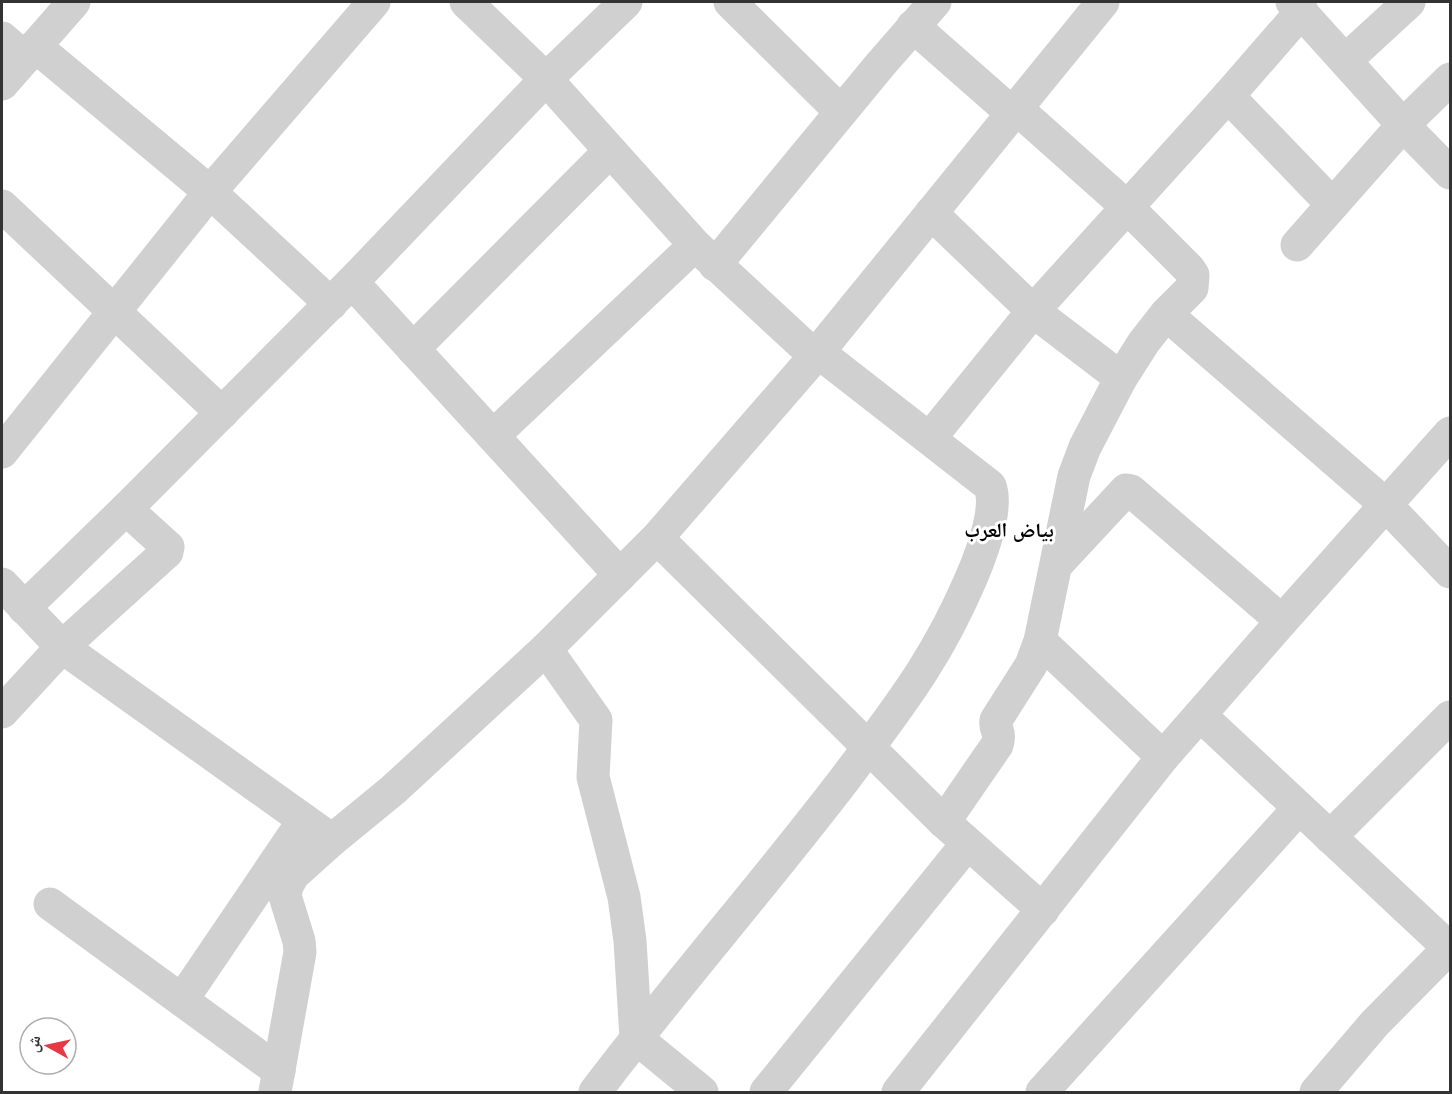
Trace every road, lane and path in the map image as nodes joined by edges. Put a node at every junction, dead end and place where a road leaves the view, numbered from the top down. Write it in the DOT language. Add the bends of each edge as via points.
graph roads {
  1 [pos="74,2"];
  2 [pos="374,2"];
  3 [pos="466,2"];
  4 [pos="626,2"];
  5 [pos="730,2"];
  6 [pos="1103,2"];
  7 [pos="1409,2"];
  8 [pos="1297,6"];
  9 [pos="920,11"];
  10 [pos="21,47"];
  11 [pos="1346,60"];
  12 [pos="546,79"];
  13 [pos="1450,79"];
  14 [pos="2,84"];
  15 [pos="1228,96"];
  16 [pos="1014,111"];
  17 [pos="841,112"];
  18 [pos="1403,125"];
  19 [pos="610,151"];
  20 [pos="1450,173"];
  21 [pos="210,192"];
  22 [pos="1332,204"];
  23 [pos="2,206"];
  24 [pos="1126,206"];
  25 [pos="931,213"];
  26 [pos="1297,245"];
  27 [pos="705,255"];
  28 [pos="341,293"];
  29 [pos="114,311"];
  30 [pos="1033,311"];
  31 [pos="1166,314"];
  32 [pos="413,349"];
  33 [pos="817,354"];
  34 [pos="1121,378"];
  35 [pos="222,413"];
  36 [pos="1450,433"];
  37 [pos="493,436"];
  38 [pos="930,438"];
  39 [pos="2,452"];
  40 [pos="1385,504"];
  41 [pos="126,509"];
  42 [pos="657,538"];
  43 [pos="1057,564"];
  44 [pos="1450,572"];
  45 [pos="620,575"];
  46 [pos="2,584"];
  47 [pos="24,608"];
  48 [pos="1282,621"];
  49 [pos="1040,641"];
  50 [pos="62,647"];
  51 [pos="546,649"];
  52 [pos="2,712"];
  53 [pos="1200,715"];
  54 [pos="1450,717"];
  55 [pos="868,748"];
  56 [pos="1164,757"];
  57 [pos="1299,808"];
  58 [pos="304,820"];
  59 [pos="955,833"];
  60 [pos="1330,837"];
  61 [pos="332,840"];
  62 [pos="50,903"];
  63 [pos="1043,910"];
  64 [pos="1450,947"];
  65 [pos="182,1000"];
  66 [pos="636,1038"];
  67 [pos="277,1082"];
  68 [pos="595,1092"];
  69 [pos="702,1092"];
  70 [pos="766,1092"];
  71 [pos="898,1092"];
  72 [pos="1042,1092"];
  73 [pos="1316,1092"];
  1 -- 10 [label="street"];
  2 -- 21 [label="street"];
  3 -- 12 [label="street"];
  4 -- 12 [label="street"];
  5 -- 17 [label="street"];
  6 -- 16 [label="street"];
  7 -- 11 [label="street"];
  8 -- 11 [label="street"];
  8 -- 15 [label="street"];
  9 -- 16 [label="street"];
  9 -- 17 [label="street"];
  10 -- 14 [label="street"];
  10 -- 21 [label="street"];
  11 -- 18 [label="street"];
  12 -- 19 [label="street"];
  12 -- 28 [label="street"];
  13 -- 18 [label="street"];
  15 -- 22 [label="street"];
  15 -- 24 [label="street"];
  16 -- 24 [label="street"];
  16 -- 25 [label="street"];
  17 -- 27 [label="street"];
  18 -- 20 [label="street"];
  18 -- 22 [label="street"];
  19 -- 27 [label="street"];
  19 -- 32 [label="street"];
  21 -- 28 [label="street"];
  21 -- 29 [label="street"];
  22 -- 26 [label="street"];
  23 -- 29 [label="street"];
  24 -- 30 [label="street"];
  24 -- 31 [label="street" via="1193,275 1192,288"];
  25 -- 30 [label="street"];
  25 -- 33 [label="street"];
  27 -- 33 [label="street"];
  27 -- 37 [label="street"];
  28 -- 32 [label="street"];
  28 -- 35 [label="street"];
  29 -- 35 [label="street"];
  29 -- 39 [label="street"];
  30 -- 34 [label="street"];
  30 -- 38 [label="street"];
  31 -- 34 [label="street"];
  31 -- 40 [label="street"];
  32 -- 37 [label="street"];
  33 -- 38 [label="street"];
  33 -- 42 [label="street"];
  34 -- 43 [label="street" via="1078,464"];
  35 -- 41 [label="street"];
  36 -- 40 [label="street"];
  37 -- 45 [label="street"];
  38 -- 55 [label="street" via="990,486 993,502 986,539 923,670"];
  40 -- 44 [label="street"];
  40 -- 48 [label="street"];
  41 -- 47 [label="street"];
  41 -- 50 [label="street" via="168,547 167,552"];
  42 -- 45 [label="street"];
  42 -- 55 [label="street"];
  43 -- 48 [label="street" via="1126,490 1131,491"];
  43 -- 49 [label="street"];
  45 -- 51 [label="street"];
  46 -- 47 [label="street"];
  47 -- 50 [label="street"];
  48 -- 53 [label="street"];
  49 -- 56 [label="street"];
  49 -- 59 [label="street" via="1031,665 996,720 1000,734 997,746"];
  50 -- 52 [label="street"];
  50 -- 58 [label="street"];
  51 -- 61 [label="street" via="393,790"];
  51 -- 66 [label="street" via="596,720 593,777 624,897"];
  53 -- 56 [label="street"];
  53 -- 57 [label="street"];
  54 -- 60 [label="street"];
  55 -- 59 [label="street"];
  55 -- 66 [label="street"];
  56 -- 63 [label="street"];
  57 -- 60 [label="street"];
  57 -- 72 [label="street"];
  58 -- 61 [label="street"];
  58 -- 65 [label="street"];
  59 -- 63 [label="street"];
  59 -- 70 [label="street"];
  60 -- 64 [label="street"];
  61 -- 67 [label="street" via="287,886 285,896 300,952"];
  62 -- 65 [label="street"];
  63 -- 71 [label="street"];
  64 -- 73 [label="street" via="1375,1023"];
  65 -- 67 [label="street"];
  66 -- 68 [label="street"];
  66 -- 69 [label="street"];
}
